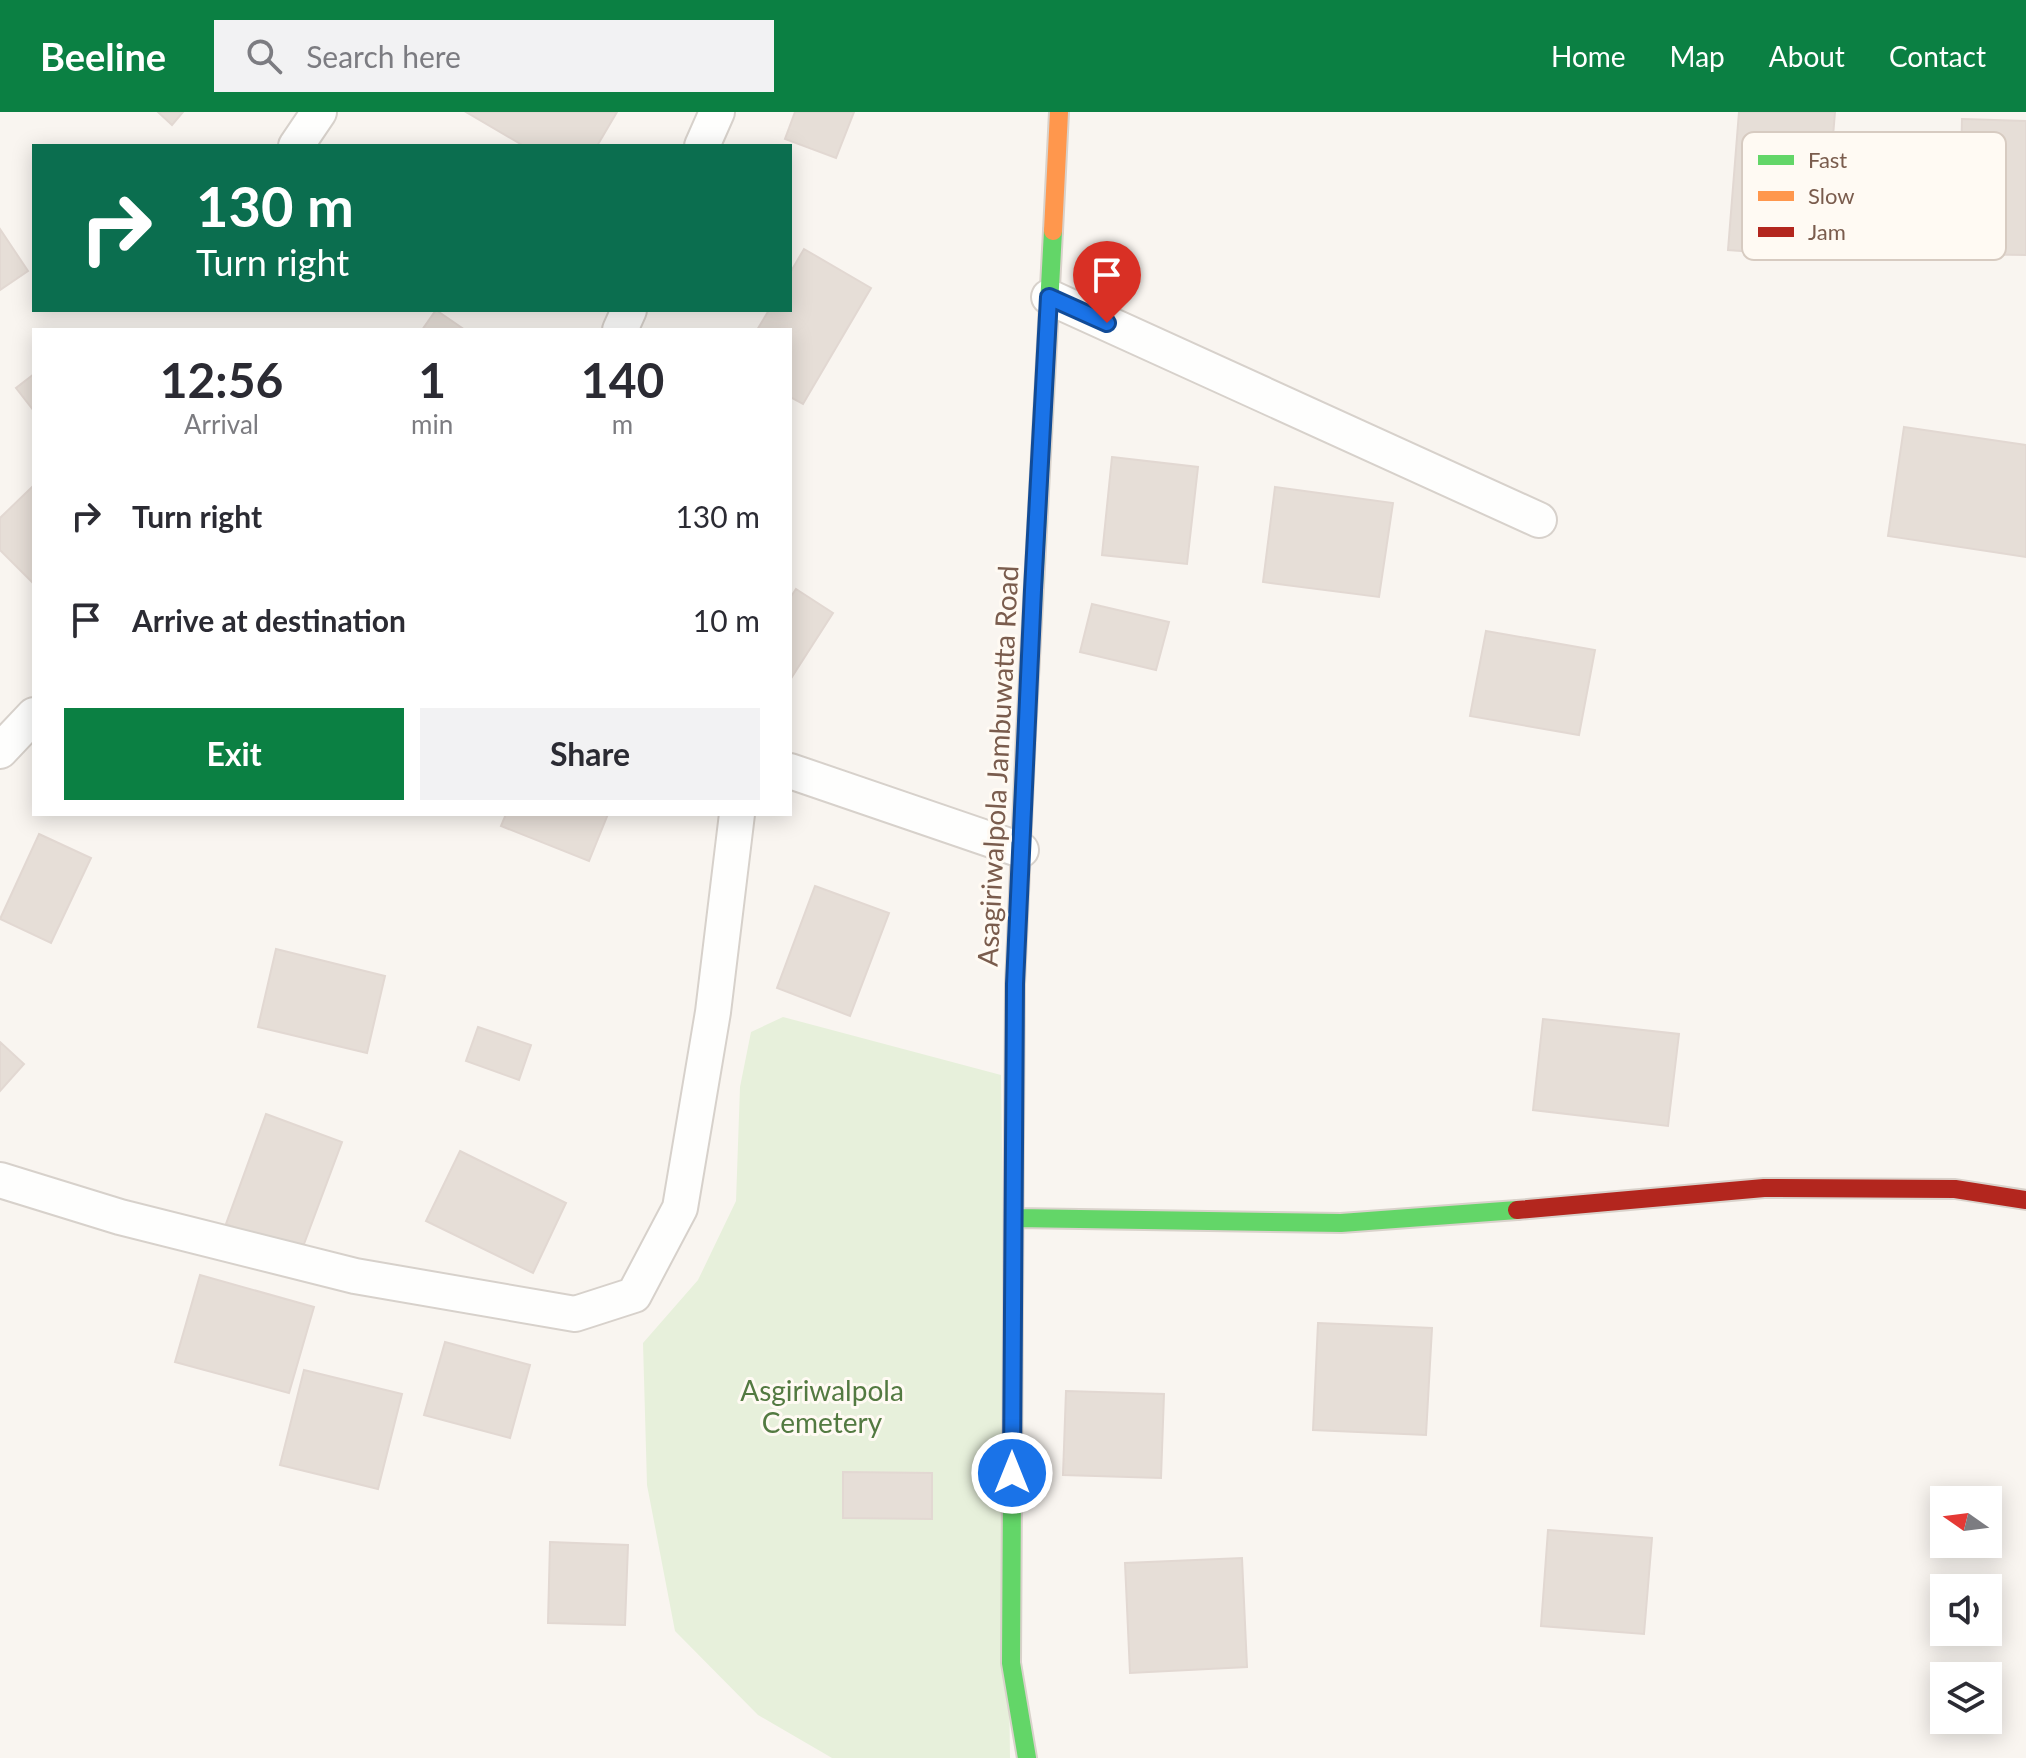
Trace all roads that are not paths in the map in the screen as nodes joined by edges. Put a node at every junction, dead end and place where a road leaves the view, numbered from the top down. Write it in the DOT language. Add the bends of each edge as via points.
graph roads {
  1 [pos="319,112"];
  2 [pos="717,112"];
  3 [pos="1059,112"];
  4 [pos="297,144"];
  5 [pos="703,144"];
  6 [pos="1049,297"];
  7 [pos="1539,520"];
  8 [pos="32,717"];
  9 [pos="0,751"];
  10 [pos="792,772"];
  11 [pos="737,816"];
  12 [pos="1021,850"];
  13 [pos="0,1180"];
  14 [pos="2026,1200"];
  15 [pos="1014,1218"];
  16 [pos="1027,1758"];
  1 -- 4 [label="lane"];
  2 -- 5 [label="lane"];
  3 -- 6 [label="street, Asagiriwalpola Jambuwatta Road"];
  6 -- 7 [label="lane"];
  6 -- 12 [label="street, Asagiriwalpola Jambuwatta Road"];
  8 -- 9 [label="lane"];
  10 -- 12 [label="lane"];
  11 -- 13 [label="lane" via="713,1012 680,1208 634,1295 575,1314 355,1276 120,1217"];
  12 -- 15 [label="street, Asagiriwalpola Jambuwatta Road"];
  14 -- 15 [label="street" via="1955,1189 1764,1188 1341,1223"];
  15 -- 16 [label="street, Asagiriwalpola Jambuwatta Road" via="1011,1663"];
}
